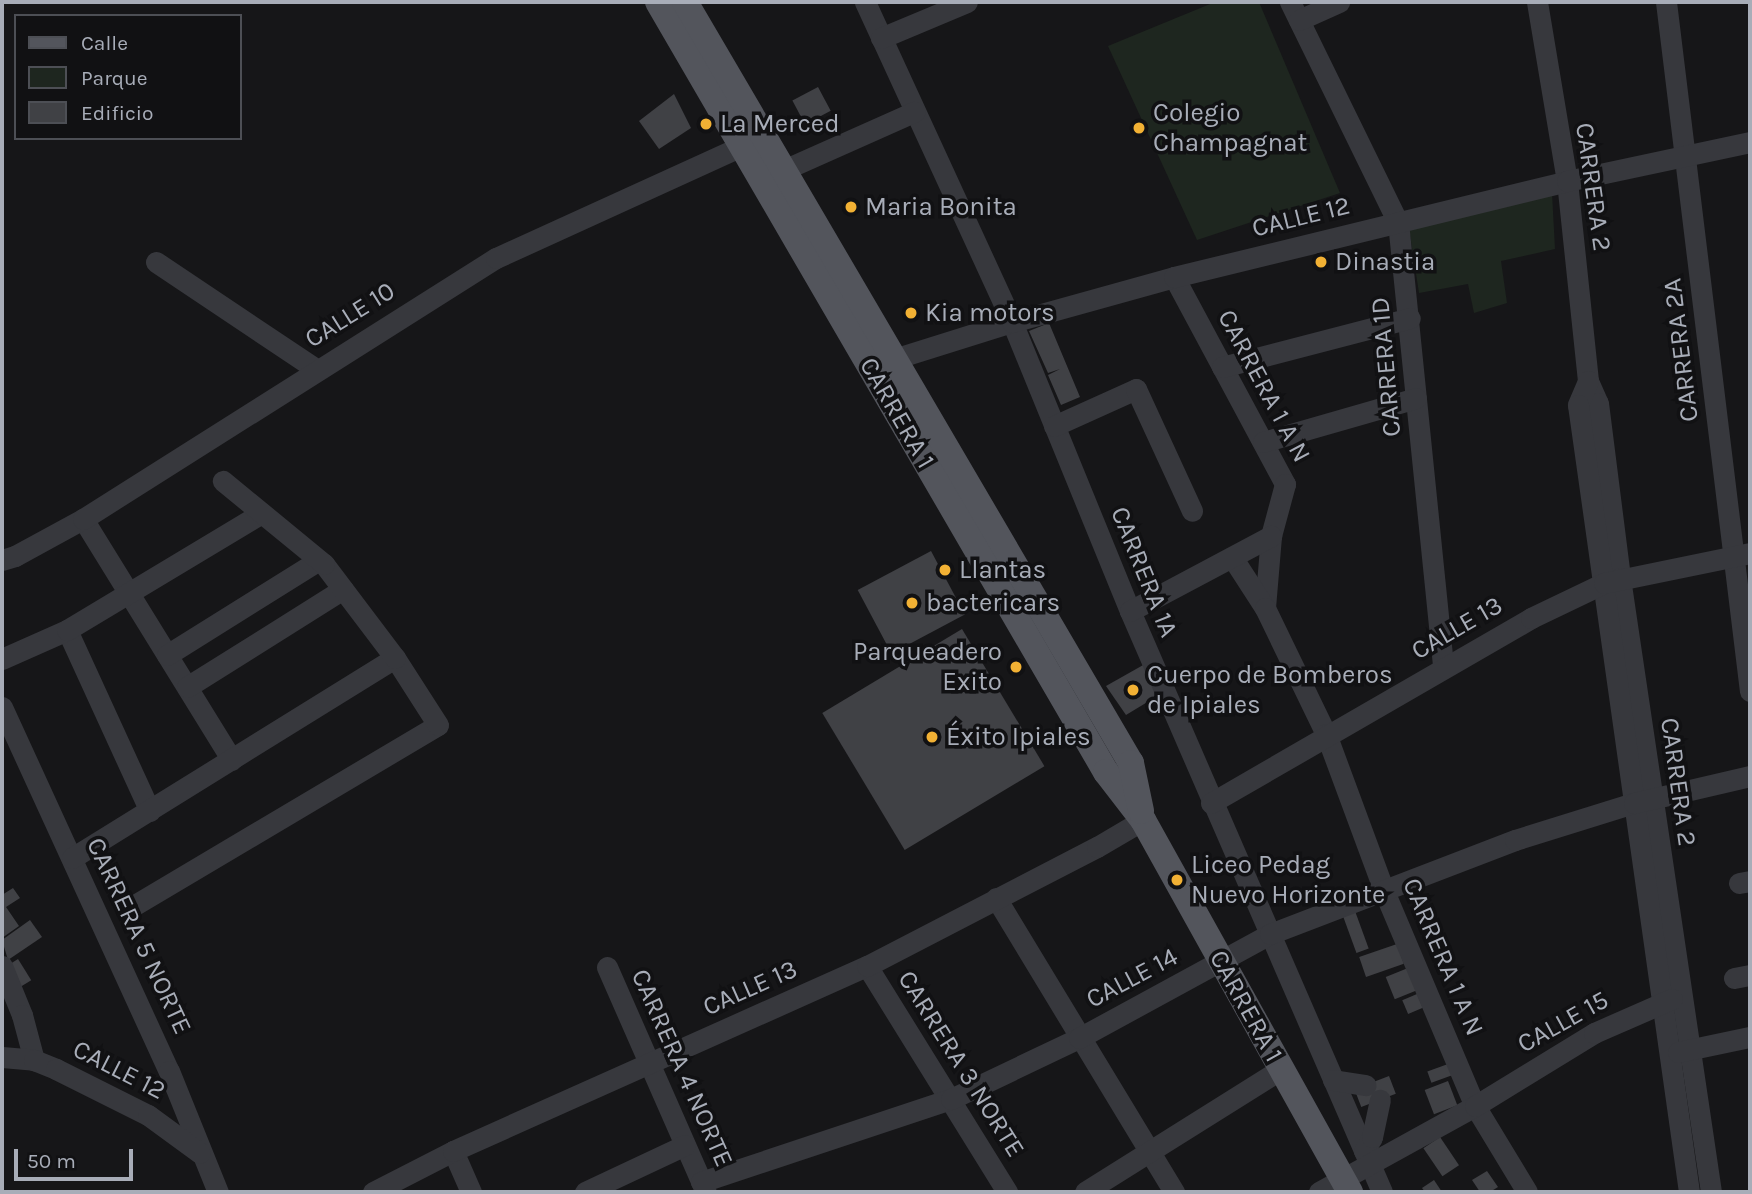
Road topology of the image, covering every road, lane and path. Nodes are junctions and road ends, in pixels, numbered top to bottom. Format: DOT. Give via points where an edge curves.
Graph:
graph roads {
  1 [pos="658,2"];
  2 [pos="685,2"];
  3 [pos="864,2"];
  4 [pos="967,2"];
  5 [pos="1339,2"];
  6 [pos="1537,2"];
  7 [pos="1666,2"];
  8 [pos="1294,11"];
  9 [pos="881,38"];
  10 [pos="914,112"];
  11 [pos="1750,142"];
  12 [pos="742,146"];
  13 [pos="1685,153"];
  14 [pos="772,174"];
  15 [pos="1567,181"];
  16 [pos="1398,222"];
  17 [pos="156,262"];
  18 [pos="1174,277"];
  19 [pos="1410,318"];
  20 [pos="1012,322"];
  21 [pos="882,362"];
  22 [pos="1222,367"];
  23 [pos="316,369"];
  24 [pos="1416,398"];
  25 [pos="1054,426"];
  26 [pos="1263,442"];
  27 [pos="223,481"];
  28 [pos="1192,511"];
  29 [pos="262,513"];
  30 [pos="83,519"];
  31 [pos="1271,536"];
  32 [pos="1742,555"];
  33 [pos="1232,558"];
  34 [pos="2,560"];
  35 [pos="319,560"];
  36 [pos="1612,580"];
  37 [pos="343,589"];
  38 [pos="128,593"];
  39 [pos="247,605"];
  40 [pos="1265,608"];
  41 [pos="1130,611"];
  42 [pos="67,629"];
  43 [pos="198,636"];
  44 [pos="267,637"];
  45 [pos="167,655"];
  46 [pos="395,658"];
  47 [pos="2,659"];
  48 [pos="218,667"];
  49 [pos="1443,668"];
  50 [pos="187,687"];
  51 [pos="1750,691"];
  52 [pos="4,718"];
  53 [pos="1326,734"];
  54 [pos="232,760"];
  55 [pos="1750,775"];
  56 [pos="1644,801"];
  57 [pos="1211,803"];
  58 [pos="150,811"];
  59 [pos="1143,820"];
  60 [pos="72,858"];
  61 [pos="1384,891"];
  62 [pos="996,898"];
  63 [pos="128,909"];
  64 [pos="1269,934"];
  65 [pos="1222,961"];
  66 [pos="2,966"];
  67 [pos="867,966"];
  68 [pos="607,967"];
  69 [pos="1672,999"];
  70 [pos="1750,1037"];
  71 [pos="1079,1038"];
  72 [pos="1680,1052"];
  73 [pos="2,1057"];
  74 [pos="34,1060"];
  75 [pos="650,1064"];
  76 [pos="1281,1069"];
  77 [pos="1332,1080"];
  78 [pos="951,1099"];
  79 [pos="1475,1106"];
  80 [pos="685,1145"];
  81 [pos="453,1151"];
  82 [pos="1150,1153"];
  83 [pos="201,1154"];
  84 [pos="1367,1158"];
  85 [pos="1346,1185"];
  86 [pos="704,1187"];
  87 [pos="218,1192"];
  88 [pos="373,1192"];
  89 [pos="471,1192"];
  90 [pos="585,1192"];
  91 [pos="1007,1192"];
  92 [pos="1085,1192"];
  93 [pos="1174,1192"];
  94 [pos="1319,1192"];
  95 [pos="1382,1192"];
  96 [pos="1527,1192"];
  97 [pos="1689,1192"];
  98 [pos="1711,1192"];
  1 -- 12 [label="main road, CARRERA 1"];
  2 -- 14 [label="main road, CARRERA 1"];
  3 -- 9 [label="street, CARRERA 1A"];
  4 -- 9 [label="street"];
  5 -- 8 [label="street"];
  6 -- 15 [label="street, CARRERA 2"];
  7 -- 13 [label="street, CARRERA 2A"];
  8 -- 16 [label="street, CARRERA 1D"];
  9 -- 10 [label="street, CARRERA 1A"];
  10 -- 14 [label="street"];
  10 -- 20 [label="street, CARRERA 1A"];
  11 -- 13 [label="street, CALLE 12"];
  12 -- 14 [label="main road, CARRERA 1"];
  12 -- 23 [label="street, CALLE 10" via="496,258"];
  13 -- 15 [label="street, CALLE 12"];
  13 -- 32 [label="street, CARRERA 2A"];
  14 -- 21 [label="main road, CARRERA 1"];
  15 -- 16 [label="street, CALLE 12"];
  15 -- 36 [label="street, CARRERA 2" via="1588,381 1578,405"];
  16 -- 18 [label="street, CALLE 12"];
  16 -- 19 [label="street, CARRERA 1D"];
  17 -- 23 [label="street"];
  18 -- 20 [label="street, CALLE 12"];
  18 -- 22 [label="street, CARRERA 1 A N"];
  19 -- 22 [label="street"];
  19 -- 24 [label="street, CARRERA 1D"];
  20 -- 21 [label="street, CALLE 12"];
  20 -- 25 [label="street, CARRERA 1A"];
  21 -- 59 [label="main road, CARRERA 1" via="1053,655 1131,763"];
  22 -- 26 [label="street, CARRERA 1 A N"];
  23 -- 30 [label="street, CALLE 10"];
  24 -- 26 [label="street"];
  24 -- 49 [label="street, CARRERA 1D"];
  25 -- 28 [label="street" via="1136,389"];
  25 -- 41 [label="street, CARRERA 1A"];
  26 -- 31 [label="street, CARRERA 1 A N" via="1285,484"];
  27 -- 29 [label="street"];
  29 -- 35 [label="street"];
  29 -- 38 [label="street"];
  30 -- 34 [label="street, CALLE 10"];
  30 -- 38 [label="street"];
  31 -- 33 [label="street"];
  31 -- 40 [label="street, CARRERA 1 A N"];
  32 -- 36 [label="street, CALLE 13"];
  32 -- 51 [label="street, CARRERA 2A"];
  33 -- 40 [label="street, CARRERA 1 A N"];
  33 -- 41 [label="street"];
  35 -- 37 [label="street"];
  35 -- 39 [label="street"];
  36 -- 49 [label="street, CALLE 13" via="1531,618"];
  36 -- 56 [label="street, CARRERA 2"];
  37 -- 44 [label="street"];
  37 -- 46 [label="street"];
  38 -- 42 [label="street"];
  38 -- 45 [label="street"];
  39 -- 43 [label="street"];
  39 -- 44 [label="street"];
  40 -- 53 [label="street, CARRERA 1 A N"];
  41 -- 57 [label="street, CARRERA 1A"];
  42 -- 47 [label="street"];
  42 -- 58 [label="street"];
  43 -- 45 [label="street"];
  43 -- 48 [label="street"];
  44 -- 48 [label="street"];
  45 -- 50 [label="street"];
  46 -- 54 [label="street"];
  46 -- 63 [label="street" via="438,725"];
  48 -- 50 [label="street"];
  49 -- 53 [label="street, CALLE 13"];
  50 -- 54 [label="street"];
  52 -- 60 [label="street, CARRERA 5 NORTE"];
  53 -- 57 [label="street, CALLE 13"];
  53 -- 61 [label="street, CARRERA 1 A N"];
  54 -- 58 [label="street"];
  55 -- 56 [label="street, CALLE 14"];
  56 -- 61 [label="street, CALLE 14" via="1515,840"];
  56 -- 69 [label="street, CARRERA 2"];
  57 -- 64 [label="street, CARRERA 1A"];
  58 -- 60 [label="street"];
  59 -- 62 [label="street, CALLE 13"];
  59 -- 65 [label="main road, CARRERA 1"];
  60 -- 83 [label="street, CARRERA 5 NORTE" via="169,1071"];
  61 -- 64 [label="street, CALLE 14"];
  61 -- 79 [label="street, CARRERA 1 A N"];
  62 -- 67 [label="street, CALLE 13"];
  62 -- 71 [label="street"];
  64 -- 65 [label="street, CALLE 14"];
  64 -- 77 [label="street, CARRERA 1A"];
  65 -- 71 [label="street, CALLE 14"];
  65 -- 76 [label="main road, CARRERA 1"];
  66 -- 74 [label="street"];
  67 -- 75 [label="street, CALLE 13"];
  67 -- 78 [label="street, CARRERA 3 NORTE"];
  68 -- 75 [label="street, CARRERA 4 NORTE"];
  69 -- 72 [label="street, CARRERA 2"];
  69 -- 79 [label="street, CALLE 15" via="1594,1033"];
  70 -- 72 [label="street"];
  71 -- 78 [label="street, CALLE 14"];
  71 -- 82 [label="street"];
  72 -- 97 [label="street, CARRERA 2"];
  72 -- 98 [label="street, CARRERA 2"];
  73 -- 74 [label="street, CALLE 12"];
  74 -- 83 [label="street, CALLE 12" via="148,1115"];
  75 -- 80 [label="street, CARRERA 4 NORTE"];
  75 -- 81 [label="street, CALLE 13"];
  76 -- 82 [label="street"];
  76 -- 85 [label="main road, CARRERA 1"];
  77 -- 84 [label="street, CARRERA 1A"];
  77 -- 84 [label="street" via="1373,1093"];
  78 -- 86 [label="street, CALLE 14"];
  78 -- 91 [label="street, CARRERA 3 NORTE"];
  79 -- 84 [label="street, CALLE 15"];
  79 -- 96 [label="street, CARRERA 1 A N"];
  80 -- 86 [label="street, CARRERA 4 NORTE"];
  80 -- 90 [label="street"];
  81 -- 88 [label="street, CALLE 13"];
  81 -- 89 [label="street"];
  82 -- 92 [label="street"];
  82 -- 93 [label="street"];
  83 -- 87 [label="street, CARRERA 5 NORTE"];
  84 -- 85 [label="street, CALLE 15"];
  84 -- 95 [label="street"];
  85 -- 94 [label="street, CALLE 15"];
}
